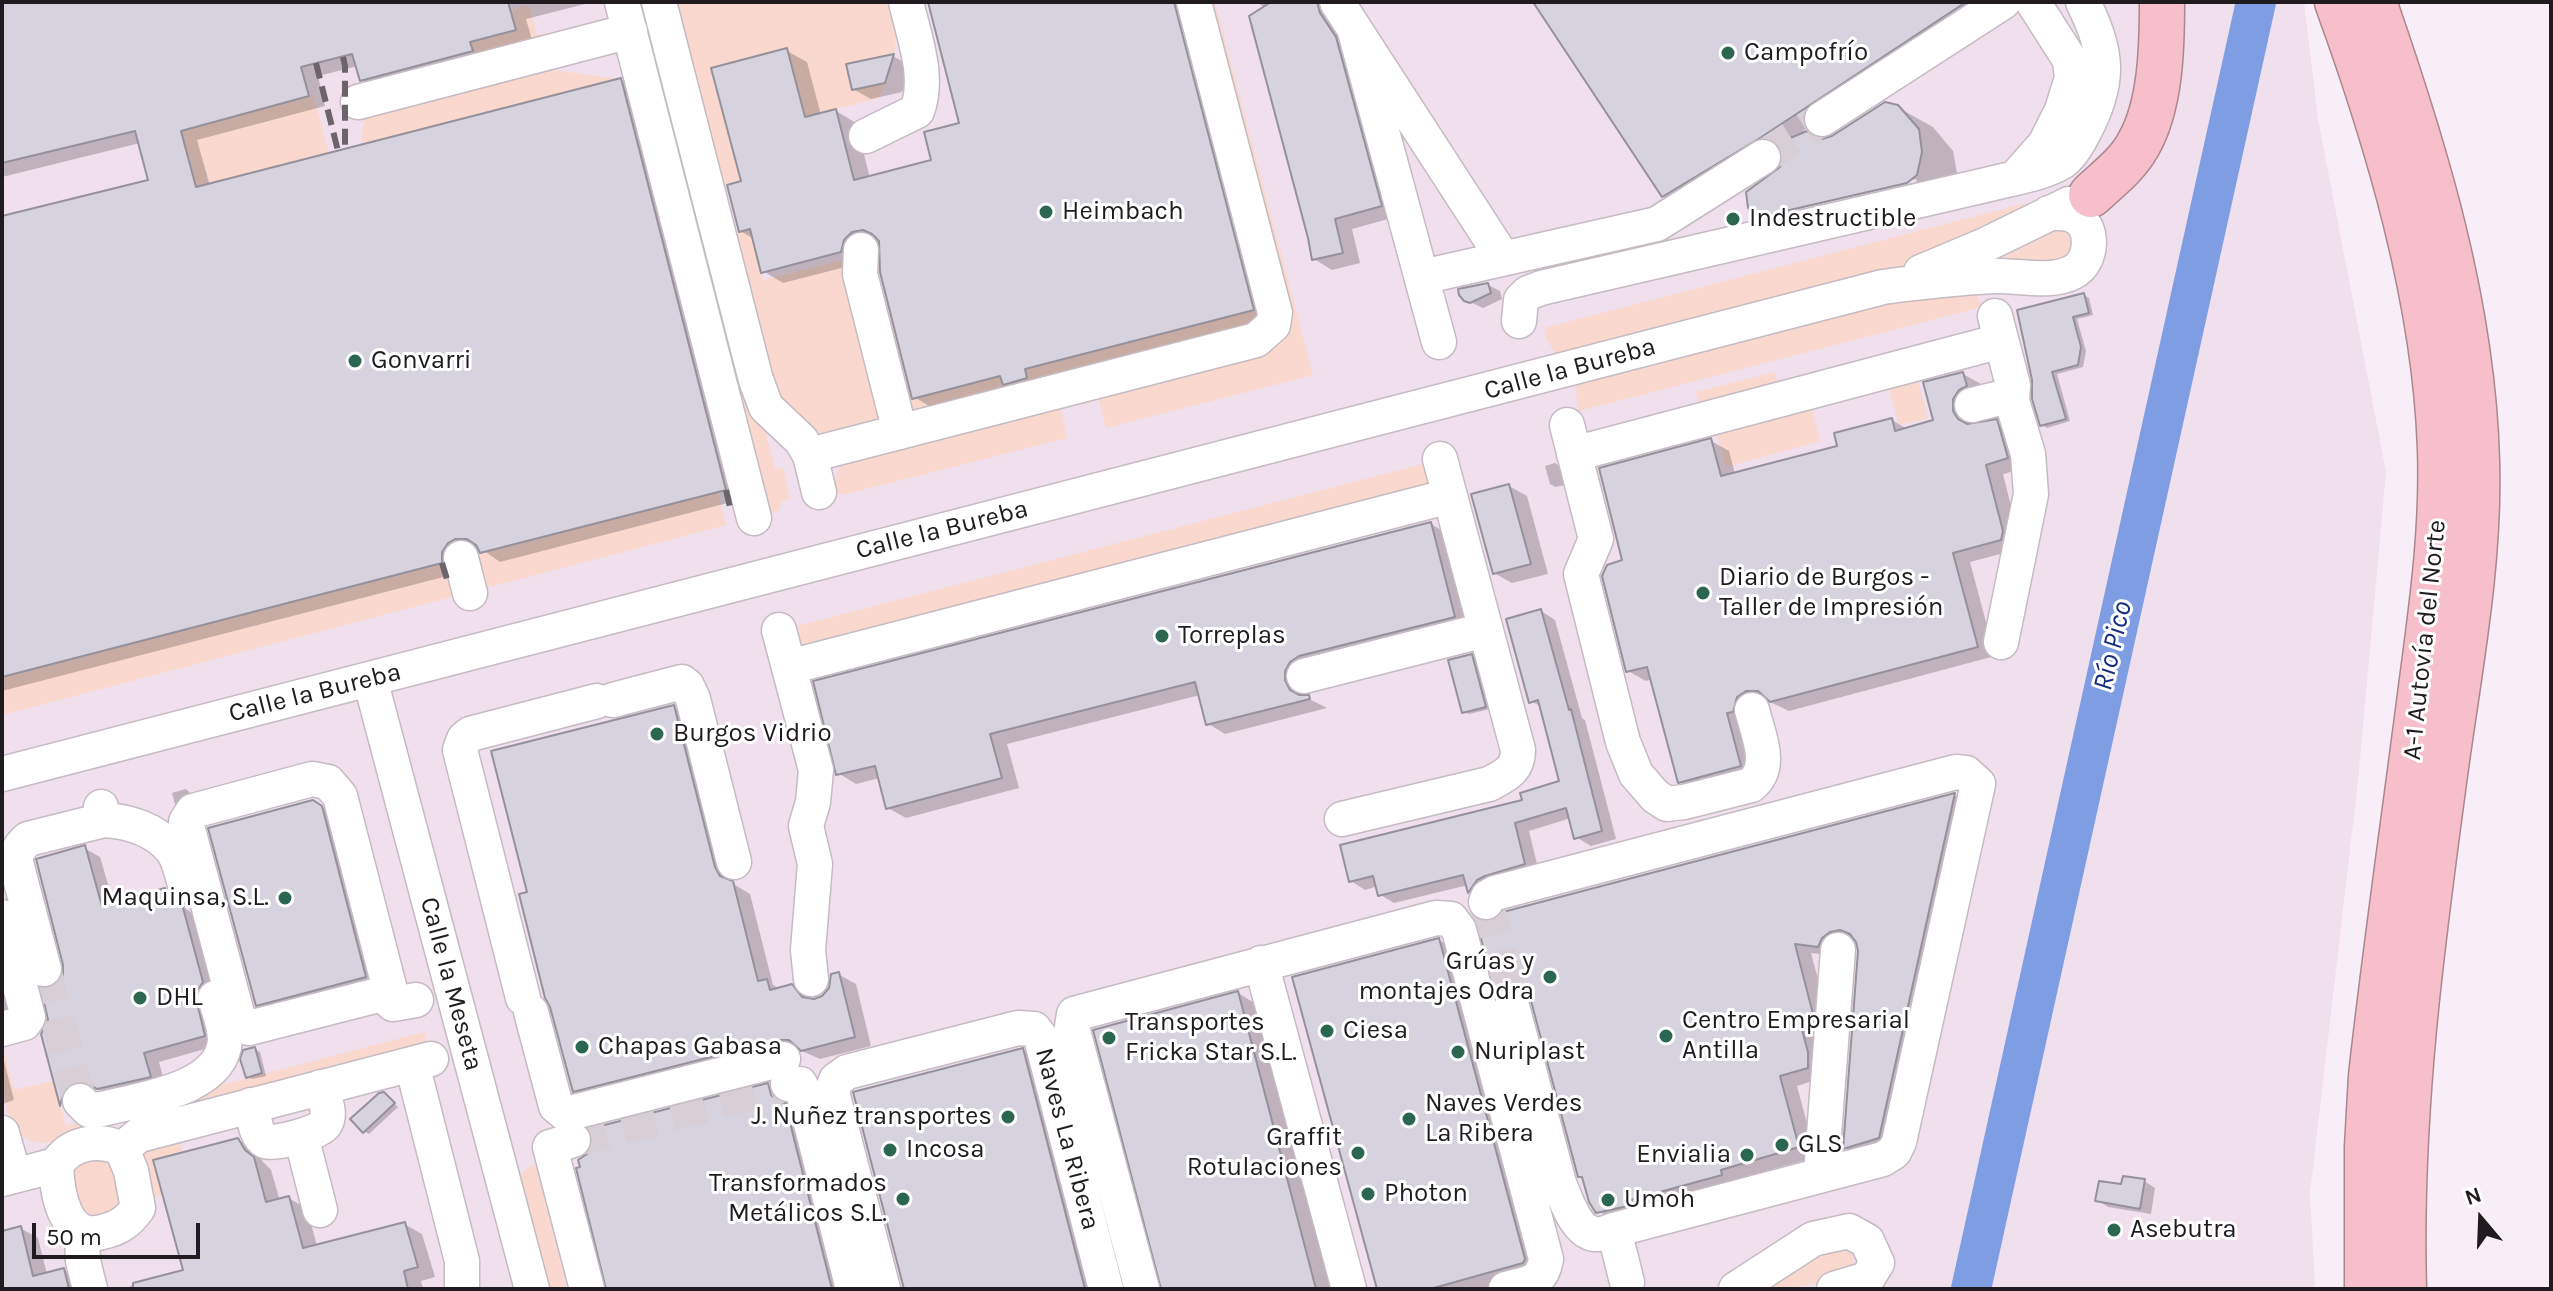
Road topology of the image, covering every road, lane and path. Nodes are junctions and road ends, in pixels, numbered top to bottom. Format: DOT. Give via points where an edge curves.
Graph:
graph roads {
  1 [pos="659,2"];
  2 [pos="906,2"];
  3 [pos="1194,2"];
  4 [pos="2003,2"];
  5 [pos="2033,2"];
  6 [pos="2083,2"];
  7 [pos="2162,2"];
  8 [pos="2337,2"];
  9 [pos="2374,2"];
  10 [pos="1346,15"];
  11 [pos="626,17"];
  12 [pos="358,102"];
  13 [pos="1822,119"];
  14 [pos="866,136"];
  15 [pos="1763,157"];
  16 [pos="2016,177"];
  17 [pos="2091,195"];
  18 [pos="2049,213"];
  19 [pos="861,250"];
  20 [pos="1503,258"];
  21 [pos="1422,277"];
  22 [pos="1883,287"];
  23 [pos="1519,321"];
  24 [pos="1439,342"];
  25 [pos="2012,395"];
  26 [pos="1972,405"];
  27 [pos="900,432"];
  28 [pos="810,455"];
  29 [pos="1440,459"];
  30 [pos="819,492"];
  31 [pos="1450,496"];
  32 [pos="754,518"];
  33 [pos="461,558"];
  34 [pos="470,593"];
  35 [pos="779,630"];
  36 [pos="1485,630"];
  37 [pos="2001,642"];
  38 [pos="789,667"];
  39 [pos="1304,676"];
  40 [pos="370,679"];
  41 [pos="1752,710"];
  42 [pos="2,774"];
  43 [pos="1342,819"];
  44 [pos="734,862"];
  45 [pos="1491,897"];
  46 [pos="2,917"];
  47 [pos="1838,950"];
  48 [pos="1261,963"];
  49 [pos="44,969"];
  50 [pos="811,979"];
  51 [pos="382,994"];
  52 [pos="416,1000"];
  53 [pos="1512,1006"];
  54 [pos="2,1029"];
  55 [pos="321,1087"];
  56 [pos="80,1101"];
  57 [pos="251,1105"];
  58 [pos="2,1133"];
  59 [pos="301,1136"];
  60 [pos="554,1146"];
  61 [pos="122,1149"];
  62 [pos="56,1165"];
  63 [pos="8,1178"];
  64 [pos="1831,1180"];
  65 [pos="320,1210"];
  66 [pos="1614,1230"];
  67 [pos="82,1233"];
  68 [pos="1627,1282"];
  69 [pos="471,1284"];
  70 [pos="90,1289"];
  71 [pos="532,1289"];
  72 [pos="587,1289"];
  73 [pos="853,1289"];
  74 [pos="883,1289"];
  75 [pos="1106,1289"];
  76 [pos="1142,1289"];
  77 [pos="1349,1289"];
  78 [pos="1506,1289"];
  79 [pos="1736,1289"];
  80 [pos="1834,1289"];
  81 [pos="2367,1289"];
  82 [pos="2404,1289"];
  1 -- 28 [label="street" via="756,380 766,407"];
  2 -- 14 [label="street" via="923,96 917,111"];
  3 -- 27 [label="street" via="1275,313 1273,325 1256,340"];
  4 -- 13 [label="street"];
  5 -- 16 [label="street" via="2070,60 2072,78 2045,144"];
  6 -- 16 [label="street" via="2105,67 2094,113 2063,161"];
  7 -- 17 [label="highway" via="2160,66 2147,125 2125,163"];
  8 -- 81 [label="highway, A-1 Autovía del Norte" via="2406,229 2435,379 2440,447 2439,548 2371,1076"];
  9 -- 82 [label="highway, A-1 Autovía del Norte" via="2405,91 2448,251 2466,344 2477,462 2476,549 2408,1088"];
  10 -- 20 [label="street"];
  10 -- 21 [label="street"];
  11 -- 12 [label="street"];
  11 -- 32 [label="street"];
  15 -- 20 [label="street" via="1657,224"];
  16 -- 23 [label="street" via="1541,288 1521,300"];
  17 -- 18 [label="street, Calle la Bureba"];
  18 -- 22 [label="street, Calle la Bureba"];
  18 -- 22 [label="street, Calle la Bureba" via="2074,216 2084,224 2089,237 2086,258 2073,272"];
  19 -- 27 [label="street" via="860,274"];
  20 -- 21 [label="street"];
  21 -- 24 [label="street"];
  22 -- 40 [label="street, Calle la Bureba"];
  25 -- 26 [label="street"];
  25 -- 37 [label="street" via="2028,454 2031,494"];
  25 -- 41 [label="street" via="1998,328 1571,440 1596,539 1581,574 1623,742 1636,774 1667,804 1751,785 1760,778 1764,760"];
  27 -- 28 [label="street"];
  28 -- 30 [label="street"];
  29 -- 31 [label="street"];
  31 -- 36 [label="street"];
  31 -- 38 [label="street"];
  33 -- 34 [label="street"];
  35 -- 38 [label="street"];
  36 -- 39 [label="street"];
  36 -- 43 [label="street" via="1518,762 1489,784"];
  38 -- 50 [label="street" via="816,770 806,826 815,864 808,950"];
  40 -- 42 [label="street, Calle la Bureba"];
  40 -- 71 [label="street, Calle la Meseta"];
  44 -- 73 [label="street" via="693,699 682,682 476,721 464,739 460,750 527,1005 531,1064 556,1106 566,1114 786,1072 802,1088"];
  45 -- 64 [label="street" via="1966,773 1978,784 1899,1142 1883,1159"];
  46 -- 54 [label="street" via="28,1017"];
  47 -- 64 [label="street"];
  48 -- 76 [label="street" via="1074,1014 1072,1027"];
  48 -- 77 [label="street"];
  48 -- 78 [label="street" via="1436,918 1451,919 1459,930 1546,1259 1544,1272 1534,1282"];
  49 -- 56 [label="street" via="15,859 20,845 52,826 103,813 159,837 174,852 220,1015 222,1056 195,1082 102,1109 89,1110"];
  51 -- 51 [label="street" via="249,1028 242,1024 186,822 193,811 236,785 328,782 340,796 388,976 389,986"];
  51 -- 52 [label="street" via="393,1004"];
  53 -- 66 [label="street" via="1559,1183 1571,1210 1586,1232"];
  55 -- 57 [label="street"];
  55 -- 59 [label="street" via="326,1124"];
  55 -- 69 [label="street" via="422,1061"];
  57 -- 59 [label="street" via="265,1140"];
  57 -- 61 [label="street" via="139,1135"];
  58 -- 63 [label="street"];
  59 -- 65 [label="street"];
  60 -- 72 [label="street"];
  61 -- 62 [label="street" via="106,1142 87,1144 65,1152"];
  61 -- 67 [label="street" via="138,1208 115,1229"];
  62 -- 63 [label="street"];
  62 -- 67 [label="street" via="60,1199"];
  64 -- 66 [label="street" via="1786,1196"];
  66 -- 68 [label="street"];
  67 -- 70 [label="street"];
  74 -- 75 [label="street, Naves La Ribera" via="832,1092 836,1080 847,1072 1018,1028 1034,1029 1041,1038"];
  79 -- 80 [label="street" via="1813,1239 1849,1231 1867,1241 1877,1263 1867,1279"];
}
